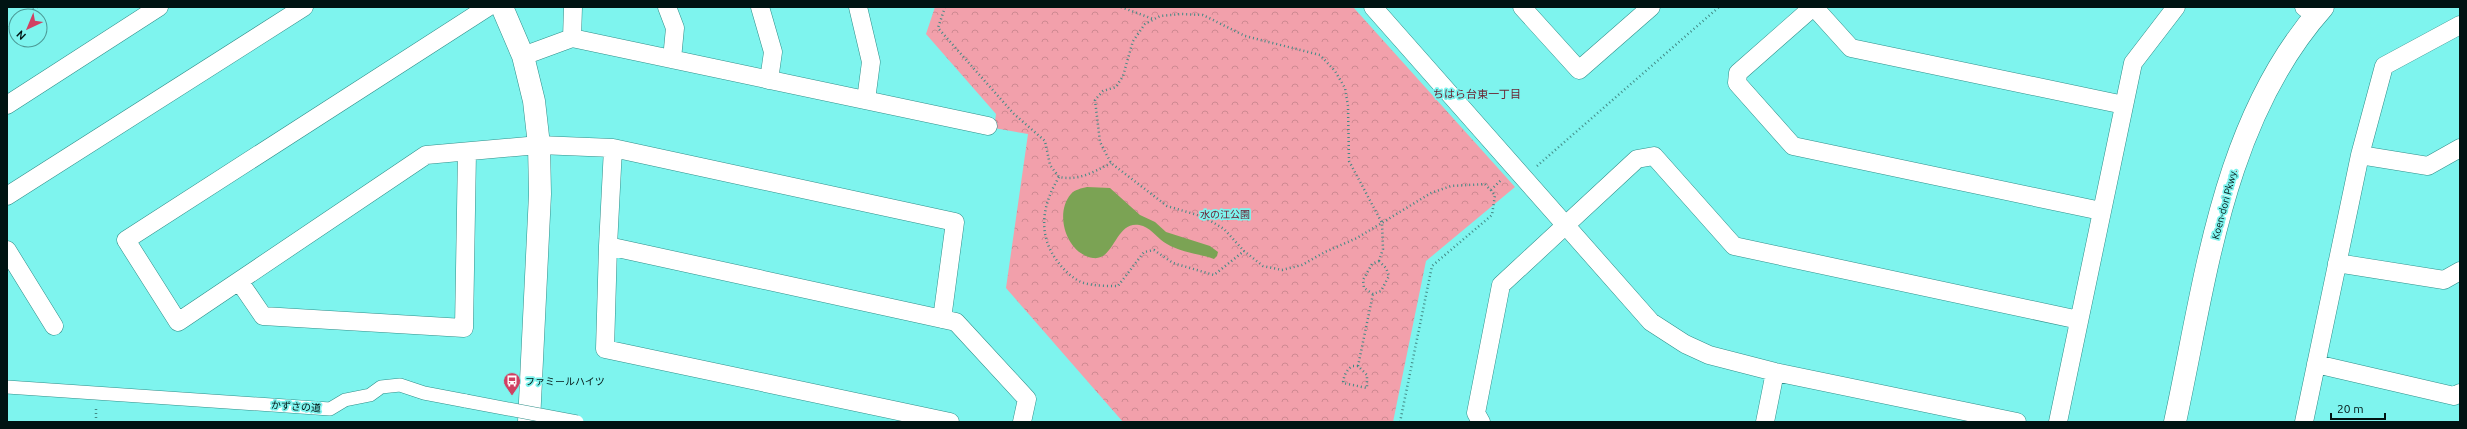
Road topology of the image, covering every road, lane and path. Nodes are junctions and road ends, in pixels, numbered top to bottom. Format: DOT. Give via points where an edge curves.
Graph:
graph roads {
  1 [pos="159,7"];
  2 [pos="304,7"];
  3 [pos="488,7"];
  4 [pos="502,7"];
  5 [pos="573,7"];
  6 [pos="667,7"];
  7 [pos="760,7"];
  8 [pos="858,7"];
  9 [pos="945,7"];
  10 [pos="1121,7"];
  11 [pos="1373,7"];
  12 [pos="1651,7"];
  13 [pos="1719,7"];
  14 [pos="1814,7"];
  15 [pos="2176,7"];
  16 [pos="1527,9"];
  17 [pos="2314,10"];
  18 [pos="1154,20"];
  19 [pos="2460,25"];
  20 [pos="572,38"];
  21 [pos="523,56"];
  22 [pos="672,59"];
  23 [pos="769,80"];
  24 [pos="866,100"];
  25 [pos="7,105"];
  26 [pos="2124,105"];
  27 [pos="988,126"];
  28 [pos="539,145"];
  29 [pos="613,148"];
  30 [pos="2460,148"];
  31 [pos="467,152"];
  32 [pos="2360,155"];
  33 [pos="1111,163"];
  34 [pos="1059,177"];
  35 [pos="1523,178"];
  36 [pos="7,196"];
  37 [pos="2101,211"];
  38 [pos="1382,223"];
  39 [pos="1565,225"];
  40 [pos="608,246"];
  41 [pos="7,250"];
  42 [pos="1244,250"];
  43 [pos="1379,261"];
  44 [pos="2337,263"];
  45 [pos="2460,271"];
  46 [pos="239,281"];
  47 [pos="1373,294"];
  48 [pos="942,319"];
  49 [pos="2079,320"];
  50 [pos="54,326"];
  51 [pos="2316,364"];
  52 [pos="1358,366"];
  53 [pos="1775,372"];
  54 [pos="7,387"];
  55 [pos="2460,392"];
  56 [pos="528,422"];
  57 [pos="577,422"];
  58 [pos="950,422"];
  59 [pos="1022,422"];
  60 [pos="1400,422"];
  61 [pos="1479,422"];
  62 [pos="1765,422"];
  63 [pos="2017,422"];
  64 [pos="2058,422"];
  65 [pos="2175,422"];
  66 [pos="2304,422"];
  1 -- 25 [label="street"];
  2 -- 36 [label="street"];
  3 -- 46 [label="street" via="126,240 178,322"];
  4 -- 21 [label="street"];
  5 -- 20 [label="street"];
  6 -- 22 [label="street" via="675,28"];
  7 -- 23 [label="street" via="773,52"];
  8 -- 24 [label="street" via="871,62"];
  9 -- 34 [label="path" via="938,28 1014,114 1045,141 1050,165"];
  10 -- 18 [label="path"];
  11 -- 35 [label="street"];
  12 -- 16 [label="street" via="1579,70"];
  13 -- 35 [label="path"];
  14 -- 26 [label="street" via="1850,48"];
  14 -- 37 [label="street" via="1738,73 1737,83 1793,146"];
  15 -- 26 [label="street" via="2133,63"];
  17 -- 65 [label="street, Koen-dori Pkwy." via="2267,90 2243,140 2230,177"];
  18 -- 33 [label="path" via="1145,24 1133,41 1123,76 1116,87 1103,91 1095,100 1100,142"];
  18 -- 38 [label="path" via="1160,16 1203,15 1245,36 1320,55 1335,71 1345,88 1348,106 1349,161"];
  19 -- 32 [label="street" via="2384,66"];
  20 -- 21 [label="street"];
  20 -- 22 [label="street"];
  21 -- 28 [label="street" via="534,101"];
  22 -- 23 [label="street"];
  23 -- 24 [label="street"];
  24 -- 27 [label="street"];
  26 -- 37 [label="street"];
  28 -- 29 [label="street"];
  28 -- 31 [label="street"];
  28 -- 56 [label="street" via="540,194"];
  29 -- 40 [label="street"];
  29 -- 48 [label="street" via="956,222"];
  30 -- 32 [label="street" via="2428,166"];
  31 -- 46 [label="street" via="426,155"];
  31 -- 46 [label="street" via="464,328 263,316"];
  32 -- 44 [label="street"];
  33 -- 34 [label="path" via="1085,176"];
  33 -- 42 [label="path" via="1167,206 1204,217 1224,229"];
  34 -- 42 [label="path" via="1044,215 1043,233 1051,253 1063,269 1081,282 1118,286 1144,252 1154,250 1173,262 1214,275"];
  35 -- 39 [label="street"];
  37 -- 49 [label="street"];
  38 -- 42 [label="path" via="1302,265 1282,270 1263,266"];
  38 -- 43 [label="path" via="1383,249"];
  38 -- 60 [label="path" via="1431,193 1451,186 1484,184 1495,195 1492,214 1432,266"];
  39 -- 49 [label="street" via="1637,159 1654,156 1734,246"];
  39 -- 53 [label="street" via="1651,322 1685,344 1710,355"];
  39 -- 61 [label="street" via="1501,285 1476,413"];
  40 -- 48 [label="street"];
  40 -- 58 [label="street" via="605,349"];
  41 -- 50 [label="street"];
  43 -- 47 [label="path" via="1389,276 1381,291"];
  43 -- 47 [label="path" via="1372,264 1363,280 1364,288"];
  44 -- 45 [label="street" via="2444,280"];
  44 -- 51 [label="street"];
  47 -- 52 [label="path"];
  48 -- 59 [label="street" via="956,322 1027,398"];
  49 -- 64 [label="street"];
  51 -- 55 [label="street" via="2454,396"];
  51 -- 66 [label="street"];
  52 -- 52 [label="path" via="1367,375 1367,388 1343,383 1348,369"];
  53 -- 62 [label="street"];
  53 -- 63 [label="street"];
  54 -- 57 [label="street, かずさの道, bridge" via="330,409 345,400 370,395 382,387 400,385 424,393"];
}
